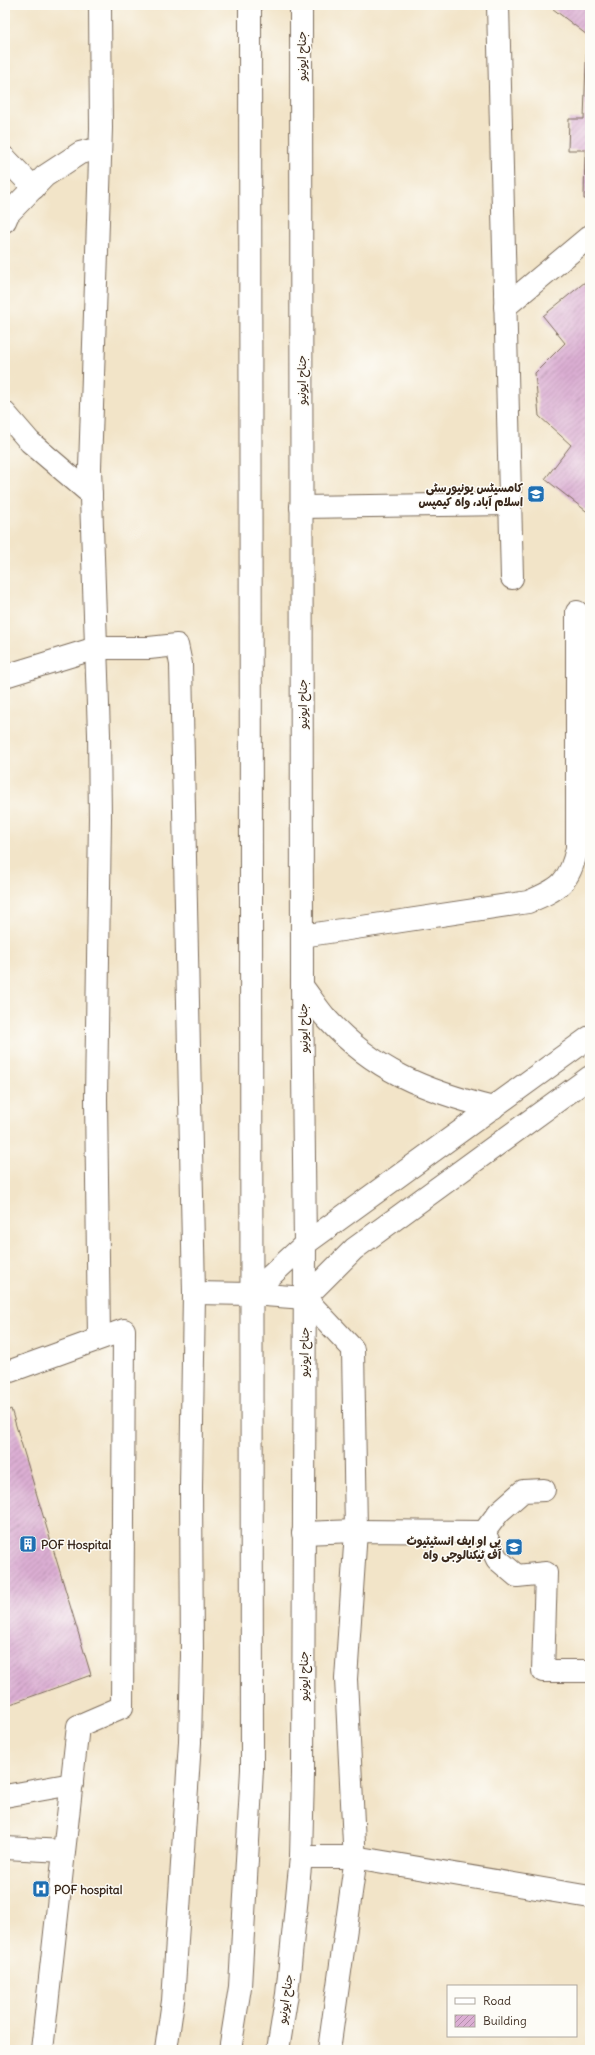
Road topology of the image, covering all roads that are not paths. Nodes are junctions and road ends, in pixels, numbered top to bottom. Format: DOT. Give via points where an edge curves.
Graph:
graph roads {
  1 [pos="250,5"];
  2 [pos="301,5"];
  3 [pos="498,5"];
  4 [pos="96,7"];
  5 [pos="100,148"];
  6 [pos="5,158"];
  7 [pos="34,188"];
  8 [pos="5,221"];
  9 [pos="590,236"];
  10 [pos="505,307"];
  11 [pos="5,413"];
  12 [pos="91,494"];
  13 [pos="510,504"];
  14 [pos="301,507"];
  15 [pos="512,578"];
  16 [pos="577,612"];
  17 [pos="96,648"];
  18 [pos="5,676"];
  19 [pos="302,936"];
  20 [pos="302,986"];
  21 [pos="590,1037"];
  22 [pos="590,1077"];
  23 [pos="494,1108"];
  24 [pos="512,1133"];
  25 [pos="305,1244"];
  26 [pos="194,1294"];
  27 [pos="251,1294"];
  28 [pos="305,1298"];
  29 [pos="100,1338"];
  30 [pos="5,1373"];
  31 [pos="544,1490"];
  32 [pos="356,1531"];
  33 [pos="484,1532"];
  34 [pos="303,1533"];
  35 [pos="590,1671"];
  36 [pos="72,1784"];
  37 [pos="5,1796"];
  38 [pos="5,1848"];
  39 [pos="64,1851"];
  40 [pos="301,1857"];
  41 [pos="354,1857"];
  42 [pos="590,1897"];
  43 [pos="42,2050"];
  44 [pos="166,2050"];
  45 [pos="230,2050"];
  46 [pos="278,2050"];
  47 [pos="329,2050"];
  1 -- 27 [label="main road"];
  2 -- 14 [label="main road, جناح ایونیو"];
  3 -- 10 [label="main road"];
  4 -- 5 [label="main road"];
  5 -- 7 [label="main road" via="80,153 45,176"];
  5 -- 12 [label="main road"];
  6 -- 7 [label="main road"];
  7 -- 8 [label="main road" via="8,214"];
  9 -- 10 [label="main road"];
  10 -- 13 [label="main road"];
  11 -- 12 [label="main road" via="30,442"];
  12 -- 17 [label="main road"];
  13 -- 14 [label="main road"];
  13 -- 15 [label="main road"];
  14 -- 19 [label="main road, جناح ایونیو"];
  16 -- 19 [label="main road" via="577,848 573,867 565,880 549,894 528,902"];
  17 -- 18 [label="main road"];
  17 -- 26 [label="main road" via="177,645 181,664"];
  17 -- 29 [label="main road" via="100,818 96,1099"];
  19 -- 20 [label="main road, جناح ایونیو"];
  20 -- 23 [label="main road" via="325,1018 365,1055 409,1081 452,1097"];
  20 -- 25 [label="main road, جناح ایونیو"];
  21 -- 23 [label="main road"];
  22 -- 24 [label="main road"];
  23 -- 24 [label="main road"];
  23 -- 25 [label="main road"];
  24 -- 28 [label="main road" via="354,1249"];
  25 -- 27 [label="main road"];
  25 -- 28 [label="main road, جناح ایونیو"];
  26 -- 27 [label="main road"];
  26 -- 44 [label="main road" via="190,1742 173,2001"];
  27 -- 28 [label="main road"];
  27 -- 45 [label="main road" via="252,1768 240,1986"];
  28 -- 32 [label="main road" via="353,1348"];
  28 -- 34 [label="main road, جناح ایونیو"];
  29 -- 30 [label="main road"];
  29 -- 36 [label="main road" via="124,1330 122,1707 78,1726"];
  31 -- 33 [label="main road" via="523,1491 499,1512"];
  32 -- 33 [label="main road"];
  32 -- 34 [label="main road"];
  32 -- 41 [label="main road" via="346,1679"];
  33 -- 35 [label="main road" via="497,1559 517,1576 546,1573 543,1670"];
  34 -- 40 [label="main road, جناح ایونیو"];
  36 -- 37 [label="main road"];
  36 -- 39 [label="main road"];
  38 -- 39 [label="main road"];
  39 -- 43 [label="main road"];
  40 -- 41 [label="main road"];
  40 -- 46 [label="main road, جناح ایونیو" via="287,1994"];
  41 -- 42 [label="main road"];
  41 -- 47 [label="main road"];
}
